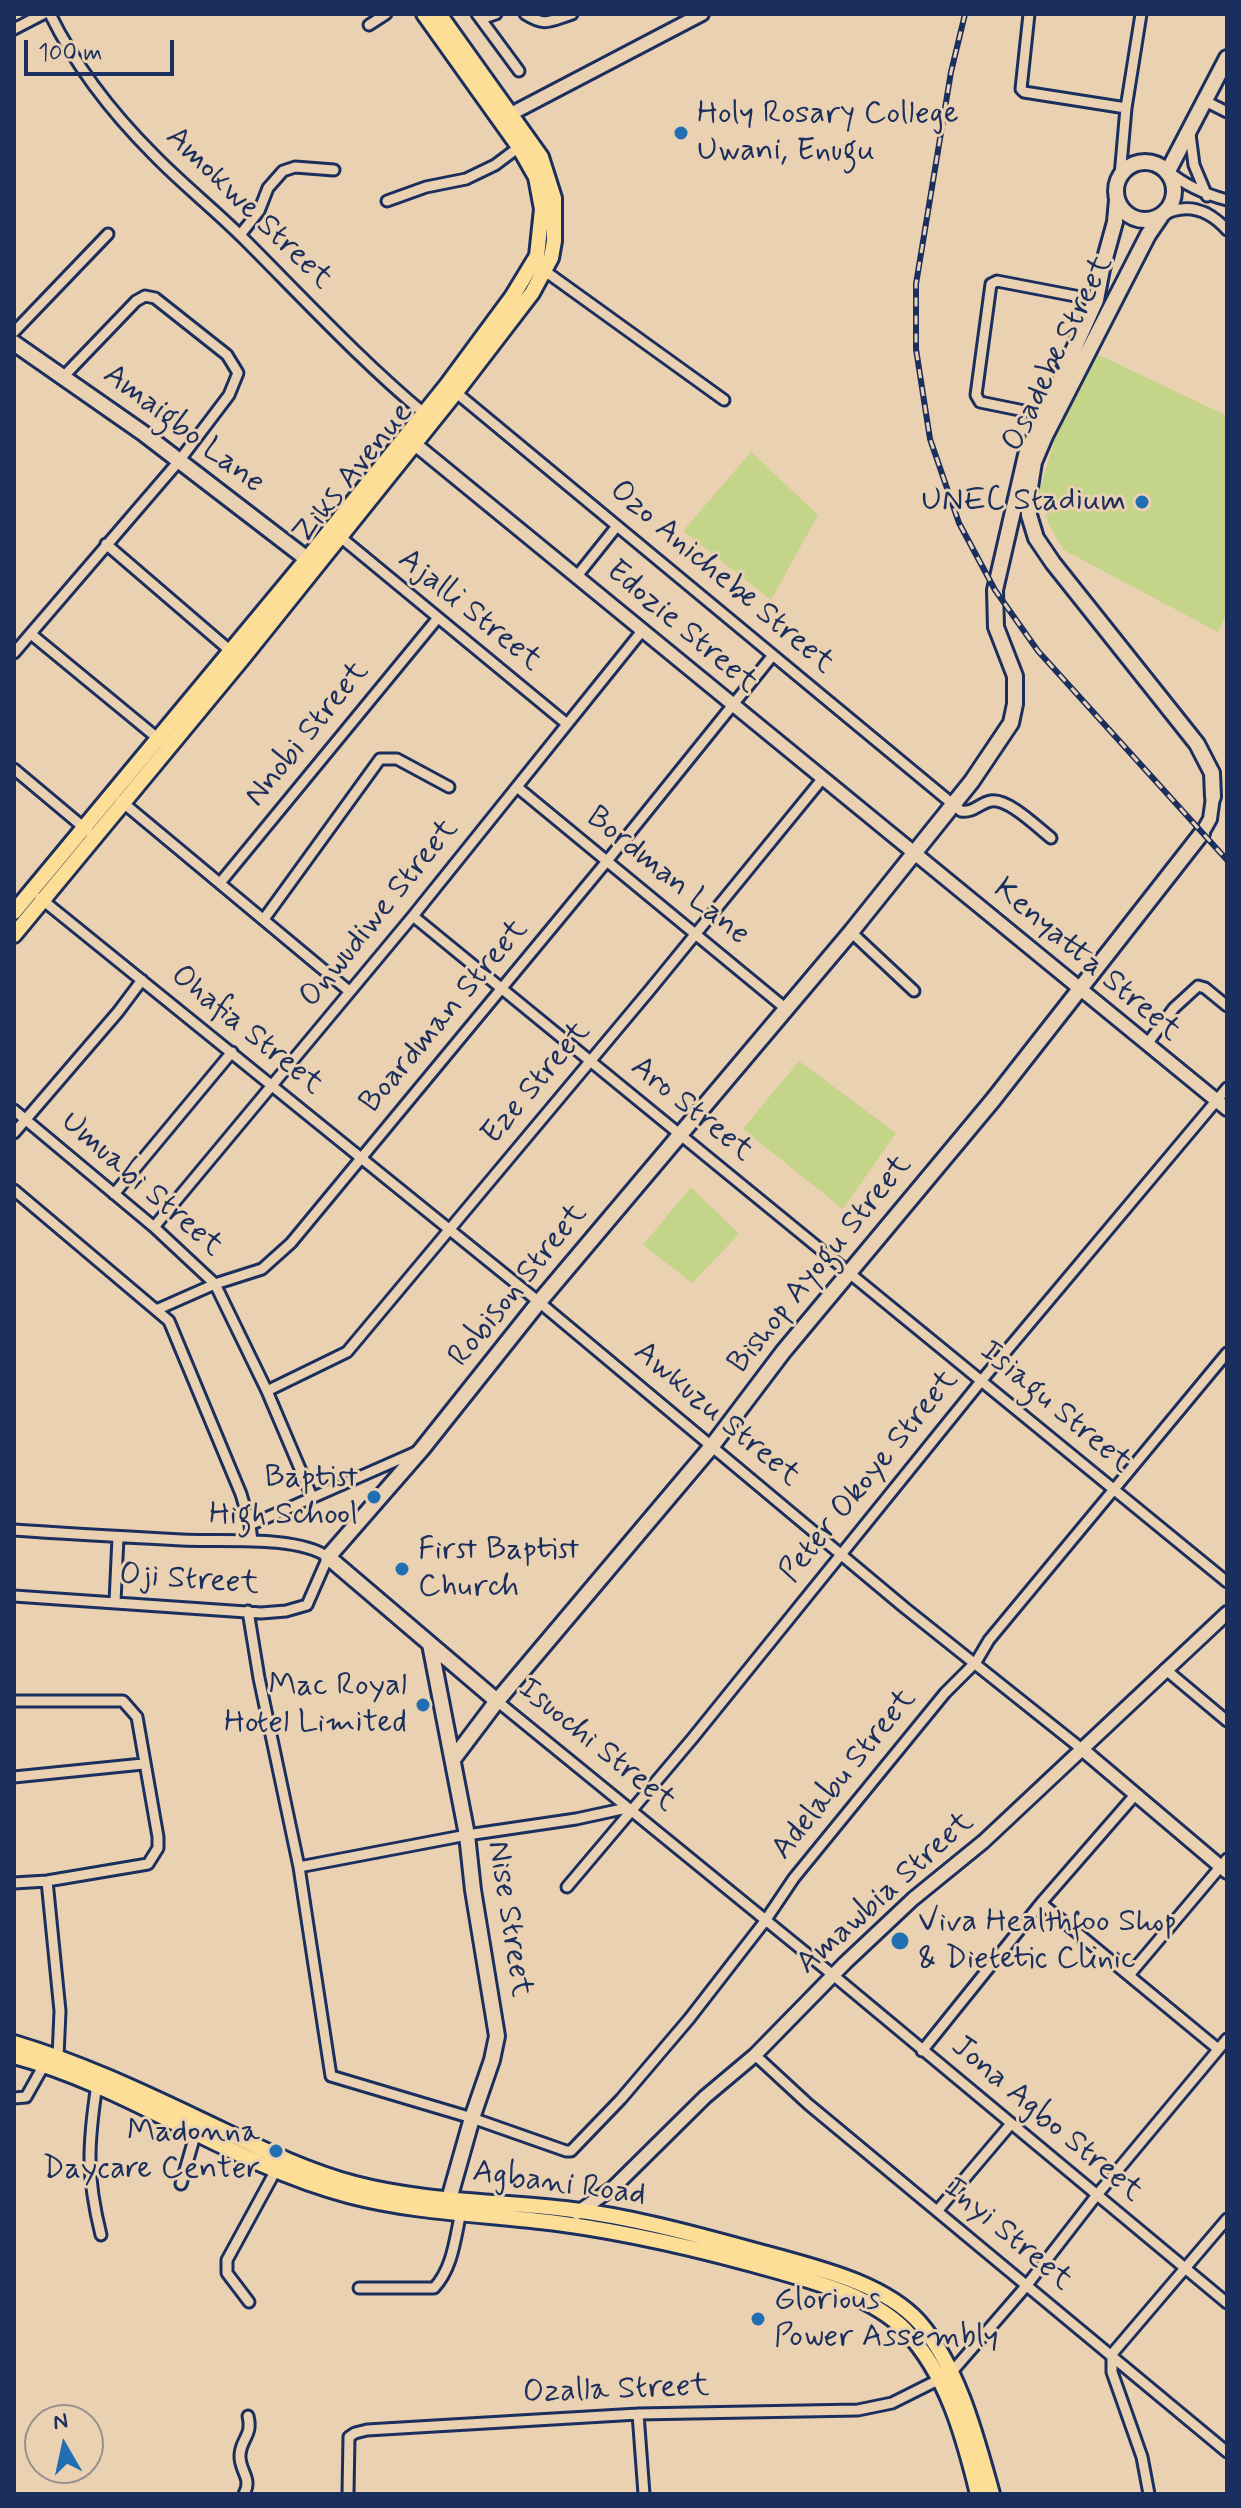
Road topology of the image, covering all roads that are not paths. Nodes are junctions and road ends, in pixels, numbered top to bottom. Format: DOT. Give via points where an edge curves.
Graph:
graph roads {
  1 [pos="43,14"];
  2 [pos="50,14"];
  3 [pos="386,14"];
  4 [pos="424,14"];
  5 [pos="496,14"];
  6 [pos="525,14"];
  7 [pos="572,14"];
  8 [pos="702,14"];
  9 [pos="1029,14"];
  10 [pos="1141,14"];
  11 [pos="442,15"];
  12 [pos="479,16"];
  13 [pos="369,25"];
  14 [pos="14,29"];
  15 [pos="1227,58"];
  16 [pos="519,71"];
  17 [pos="1205,101"];
  18 [pos="1126,108"];
  19 [pos="1227,112"];
  20 [pos="506,117"];
  21 [pos="1190,131"];
  22 [pos="519,147"];
  23 [pos="334,170"];
  24 [pos="1168,171"];
  25 [pos="1120,176"];
  26 [pos="1207,196"];
  27 [pos="1117,200"];
  28 [pos="1227,200"];
  29 [pos="387,201"];
  30 [pos="1161,216"];
  31 [pos="1227,230"];
  32 [pos="108,234"];
  33 [pos="240,235"];
  34 [pos="545,271"];
  35 [pos="1096,300"];
  36 [pos="14,332"];
  37 [pos="14,343"];
  38 [pos="64,376"];
  39 [pos="452,388"];
  40 [pos="724,400"];
  41 [pos="1044,415"];
  42 [pos="428,417"];
  43 [pos="409,440"];
  44 [pos="179,461"];
  45 [pos="1011,511"];
  46 [pos="1029,515"];
  47 [pos="617,526"];
  48 [pos="335,533"];
  49 [pos="106,544"];
  50 [pos="311,562"];
  51 [pos="577,576"];
  52 [pos="437,619"];
  53 [pos="642,631"];
  54 [pos="31,634"];
  55 [pos="14,653"];
  56 [pos="235,655"];
  57 [pos="773,655"];
  58 [pos="733,705"];
  59 [pos="567,724"];
  60 [pos="163,743"];
  61 [pos="14,769"];
  62 [pos="823,778"];
  63 [pos="449,787"];
  64 [pos="517,787"];
  65 [pos="1213,797"];
  66 [pos="118,798"];
  67 [pos="952,804"];
  68 [pos="90,832"];
  69 [pos="1202,833"];
  70 [pos="1051,838"];
  71 [pos="913,852"];
  72 [pos="607,861"];
  73 [pos="220,883"];
  74 [pos="37,896"];
  75 [pos="14,912"];
  76 [pos="413,916"];
  77 [pos="264,919"];
  78 [pos="851,932"];
  79 [pos="695,934"];
  80 [pos="14,935"];
  81 [pos="142,980"];
  82 [pos="500,989"];
  83 [pos="1080,990"];
  84 [pos="349,991"];
  85 [pos="914,991"];
  86 [pos="1227,1006"];
  87 [pos="785,1008"];
  88 [pos="1147,1044"];
  89 [pos="232,1052"];
  90 [pos="589,1062"];
  91 [pos="273,1086"];
  92 [pos="1227,1088"];
  93 [pos="1216,1101"];
  94 [pos="1227,1109"];
  95 [pos="14,1110"];
  96 [pos="25,1119"];
  97 [pos="14,1133"];
  98 [pos="681,1134"];
  99 [pos="362,1160"];
  100 [pos="14,1190"];
  101 [pos="114,1194"];
  102 [pos="154,1227"];
  103 [pos="449,1229"];
  104 [pos="849,1274"];
  105 [pos="215,1284"];
  106 [pos="539,1302"];
  107 [pos="156,1310"];
  108 [pos="1227,1353"];
  109 [pos="982,1380"];
  110 [pos="267,1391"];
  111 [pos="712,1446"];
  112 [pos="422,1449"];
  113 [pos="1113,1490"];
  114 [pos="312,1497"];
  115 [pos="250,1525"];
  116 [pos="14,1530"];
  117 [pos="118,1537"];
  118 [pos="252,1541"];
  119 [pos="842,1554"];
  120 [pos="328,1557"];
  121 [pos="1227,1582"];
  122 [pos="14,1596"];
  123 [pos="115,1602"];
  124 [pos="248,1611"];
  125 [pos="1227,1613"];
  126 [pos="430,1644"];
  127 [pos="976,1662"];
  128 [pos="1165,1669"];
  129 [pos="14,1701"];
  130 [pos="497,1701"];
  131 [pos="1227,1721"];
  132 [pos="1083,1750"];
  133 [pos="454,1758"];
  134 [pos="143,1764"];
  135 [pos="14,1777"];
  136 [pos="1135,1795"];
  137 [pos="629,1810"];
  138 [pos="467,1835"];
  139 [pos="1225,1866"];
  140 [pos="299,1867"];
  141 [pos="47,1881"];
  142 [pos="14,1883"];
  143 [pos="567,1887"];
  144 [pos="1041,1903"];
  145 [pos="765,1921"];
  146 [pos="1130,1974"];
  147 [pos="833,1975"];
  148 [pos="1227,2039"];
  149 [pos="14,2043"];
  150 [pos="1218,2049"];
  151 [pos="922,2051"];
  152 [pos="755,2055"];
  153 [pos="14,2056"];
  154 [pos="58,2057"];
  155 [pos="44,2065"];
  156 [pos="97,2084"];
  157 [pos="14,2098"];
  158 [pos="472,2118"];
  159 [pos="1010,2125"];
  160 [pos="196,2132"];
  161 [pos="276,2170"];
  162 [pos="181,2184"];
  163 [pos="1096,2196"];
  164 [pos="447,2205"];
  165 [pos="938,2210"];
  166 [pos="578,2211"];
  167 [pos="461,2212"];
  168 [pos="1227,2219"];
  169 [pos="568,2225"];
  170 [pos="101,2235"];
  171 [pos="1186,2269"];
  172 [pos="1027,2285"];
  173 [pos="359,2288"];
  174 [pos="249,2302"];
  175 [pos="1227,2303"];
  176 [pos="1112,2354"];
  177 [pos="944,2378"];
  178 [pos="638,2414"];
  179 [pos="248,2416"];
  180 [pos="1227,2452"];
  181 [pos="244,2494"];
  182 [pos="348,2494"];
  183 [pos="644,2494"];
  184 [pos="978,2494"];
  185 [pos="992,2494"];
  186 [pos="1149,2494"];
  1 -- 14 [label="street"];
  2 -- 33 [label="street, Amokwe Street" via="92,85 152,154"];
  3 -- 13 [label="street"];
  4 -- 20 [label="main road, Ziks Avenue"];
  5 -- 12 [label="street"];
  6 -- 7 [label="street" via="545,23"];
  8 -- 20 [label="street"];
  9 -- 18 [label="street" via="1024,92"];
  10 -- 18 [label="street"];
  11 -- 20 [label="main road, Ziks Avenue"];
  12 -- 16 [label="street"];
  15 -- 17 [label="main road"];
  17 -- 19 [label="street"];
  17 -- 21 [label="main road"];
  18 -- 25 [label="street"];
  20 -- 22 [label="main road, Ziks Avenue"];
  20 -- 34 [label="main road, Ziks Avenue" via="541,157 552,186 554,241"];
  21 -- 24 [label="main road"];
  21 -- 26 [label="street" via="1194,165"];
  22 -- 29 [label="street" via="466,179"];
  22 -- 39 [label="main road, Ziks Avenue" via="536,177 542,209 537,256"];
  23 -- 33 [label="street" via="283,171"];
  24 -- 25 [label="main road" via="1140,162"];
  24 -- 26 [label="street"];
  24 -- 30 [label="main road" via="1175,194"];
  25 -- 27 [label="main road"];
  26 -- 28 [label="street"];
  27 -- 30 [label="main road" via="1135,219"];
  27 -- 35 [label="main road, Osadebe Street"];
  30 -- 31 [label="street" via="1174,209 1195,209"];
  30 -- 46 [label="main road, Osadebe Street" via="1045,436 1030,478"];
  32 -- 36 [label="street"];
  33 -- 42 [label="street, Amokwe Street"];
  34 -- 39 [label="main road, Ziks Avenue"];
  34 -- 40 [label="street"];
  35 -- 41 [label="main road, Osadebe Street"];
  35 -- 41 [label="street, Osadebe Street" via="991,284 976,395 980,402"];
  37 -- 38 [label="main road, Amaigbo Lane"];
  38 -- 44 [label="main road, Amaigbo Lane"];
  38 -- 44 [label="street" via="136,301 155,298 227,355 238,373 229,395"];
  39 -- 42 [label="main road, Ziks Avenue"];
  39 -- 47 [label="street, Ozo Anichebe Street"];
  41 -- 45 [label="main road, Osadebe Street" via="1026,455"];
  42 -- 43 [label="main road, Ziks Avenue"];
  43 -- 48 [label="main road, Ziks Avenue"];
  43 -- 51 [label="street, Edozie Street"];
  44 -- 49 [label="street"];
  44 -- 50 [label="main road, Amaigbo Lane"];
  45 -- 46 [label="main road"];
  45 -- 67 [label="main road, Osadebe Street" via="995,612 1015,676 1014,713"];
  46 -- 65 [label="main road, Osadebe Street" via="1036,538 1053,563 1197,744 1212,773"];
  47 -- 51 [label="street"];
  47 -- 57 [label="street, Ozo Anichebe Street"];
  48 -- 50 [label="main road, Ziks Avenue"];
  48 -- 52 [label="street, Ajalli Street"];
  49 -- 54 [label="street"];
  49 -- 56 [label="street"];
  50 -- 56 [label="main road, Ziks Avenue"];
  51 -- 53 [label="street, Edozie Street"];
  52 -- 59 [label="street, Ajalli Street"];
  52 -- 73 [label="street, Nnobi Street"];
  53 -- 58 [label="street, Edozie Street"];
  53 -- 59 [label="street, Onwudiwe Street"];
  54 -- 55 [label="street"];
  54 -- 60 [label="street"];
  56 -- 60 [label="main road, Ziks Avenue"];
  57 -- 58 [label="street, Boardman Street"];
  57 -- 67 [label="street, Ozo Anichebe Street"];
  58 -- 62 [label="street, Edozie Street"];
  58 -- 72 [label="street, Boardman Street"];
  59 -- 64 [label="street, Onwudiwe Street"];
  60 -- 66 [label="main road, Ziks Avenue"];
  61 -- 68 [label="street"];
  62 -- 71 [label="street, Edozie Street"];
  62 -- 79 [label="street, Eze Street"];
  63 -- 77 [label="street" via="397,759 380,759"];
  64 -- 72 [label="street, Bordman Lane"];
  64 -- 76 [label="street, Onwudiwe Street"];
  65 -- 69 [label="street, Bishop Ayogu Street"];
  66 -- 68 [label="main road, Ziks Avenue"];
  66 -- 73 [label="street"];
  67 -- 70 [label="street" via="971,812 990,801 1003,802"];
  67 -- 71 [label="main road, Robison Street"];
  68 -- 74 [label="main road, Ziks Avenue"];
  69 -- 83 [label="main road, Bishop Ayogu Street"];
  71 -- 78 [label="main road, Robison Street"];
  71 -- 83 [label="street, Kenyatta Street"];
  72 -- 79 [label="street, Bordman Lane"];
  72 -- 82 [label="street, Boardman Street"];
  73 -- 77 [label="street"];
  74 -- 75 [label="main road, Ziks Avenue"];
  74 -- 80 [label="main road, Ziks Avenue"];
  74 -- 81 [label="street, Ohafia Street"];
  76 -- 82 [label="street, Aro Street"];
  76 -- 84 [label="street, Onwudiwe Street"];
  77 -- 84 [label="street"];
  78 -- 85 [label="street"];
  78 -- 87 [label="main road, Robison Street"];
  79 -- 87 [label="street, Bordman Lane"];
  79 -- 90 [label="street, Eze Street"];
  81 -- 89 [label="street, Ohafia Street"];
  81 -- 96 [label="street"];
  82 -- 90 [label="street, Aro Street"];
  82 -- 99 [label="street, Boardman Street"];
  83 -- 88 [label="street, Kenyatta Street"];
  83 -- 104 [label="main road, Bishop Ayogu Street"];
  84 -- 91 [label="street, Onwudiwe Street"];
  86 -- 88 [label="street" via="1198,986"];
  87 -- 98 [label="main road, Robison Street"];
  88 -- 93 [label="street, Kenyatta Street"];
  89 -- 91 [label="street, Ohafia Street"];
  89 -- 101 [label="street"];
  90 -- 98 [label="street, Aro Street"];
  90 -- 103 [label="street, Eze Street"];
  91 -- 99 [label="street, Ohafia Street"];
  91 -- 102 [label="street, Onwudiwe Street"];
  92 -- 93 [label="street, Peter Okoye Street"];
  93 -- 94 [label="street, Kenyatta Street"];
  93 -- 109 [label="street, Peter Okoye Street"];
  95 -- 96 [label="street, Umuabi Street"];
  96 -- 97 [label="street"];
  96 -- 101 [label="street, Umuabi Street"];
  98 -- 104 [label="street, Aro Street"];
  98 -- 106 [label="main road, Robison Street"];
  99 -- 103 [label="street, Ohafia Street"];
  99 -- 105 [label="street, Boardman Street" via="271,1262"];
  100 -- 107 [label="street"];
  101 -- 102 [label="street, Umuabi Street"];
  102 -- 105 [label="street, Umuabi Street"];
  103 -- 106 [label="street, Ohafia Street"];
  103 -- 110 [label="street, Eze Street" via="347,1352"];
  104 -- 109 [label="street, Isiagu Street"];
  104 -- 111 [label="main road, Bishop Ayogu Street"];
  105 -- 107 [label="street, Boardman Street"];
  105 -- 110 [label="street, Umuabi Street"];
  106 -- 111 [label="street, Awkuzu Street"];
  106 -- 112 [label="main road, Robison Street"];
  107 -- 115 [label="street" via="173,1329"];
  108 -- 113 [label="street, Adelabu Street"];
  109 -- 113 [label="street, Isiagu Street"];
  109 -- 119 [label="street, Peter Okoye Street"];
  110 -- 114 [label="street, Umuabi Street"];
  111 -- 119 [label="street, Awkuzu Street"];
  111 -- 130 [label="main road, Bishop Ayogu Street"];
  112 -- 114 [label="street"];
  112 -- 120 [label="main road, Robison Street"];
  113 -- 121 [label="street, Isiagu Street"];
  113 -- 127 [label="street, Adelabu Street"];
  114 -- 115 [label="street"];
  115 -- 118 [label="street"];
  116 -- 117 [label="street"];
  117 -- 118 [label="street"];
  117 -- 123 [label="street"];
  118 -- 120 [label="street" via="310,1548"];
  119 -- 127 [label="street, Awkuzu Street"];
  119 -- 137 [label="street, Peter Okoye Street"];
  120 -- 124 [label="street, Oji Street" via="307,1605"];
  120 -- 126 [label="main road, Isuochi Street"];
  122 -- 123 [label="street, Oji Street"];
  123 -- 124 [label="street, Oji Street"];
  124 -- 140 [label="street"];
  125 -- 128 [label="street, Amawbia Street"];
  126 -- 130 [label="main road, Isuochi Street"];
  126 -- 133 [label="main road, Nise Street"];
  127 -- 132 [label="street, Awkuzu Street"];
  127 -- 145 [label="street, Adelabu Street" via="794,1878"];
  128 -- 131 [label="street"];
  128 -- 132 [label="street, Amawbia Street"];
  129 -- 134 [label="street" via="123,1701 137,1717"];
  130 -- 133 [label="main road, Bishop Ayogu Street"];
  130 -- 137 [label="street, Isuochi Street"];
  132 -- 136 [label="street"];
  132 -- 147 [label="street, Amawbia Street"];
  133 -- 138 [label="main road, Nise Street"];
  134 -- 135 [label="street"];
  134 -- 141 [label="street" via="158,1837 148,1864"];
  136 -- 139 [label="street"];
  136 -- 144 [label="street"];
  137 -- 138 [label="street"];
  137 -- 143 [label="street, Peter Okoye Street"];
  137 -- 145 [label="street, Isuochi Street"];
  138 -- 140 [label="street"];
  138 -- 158 [label="main road, Nise Street" via="497,2036"];
  139 -- 146 [label="street"];
  140 -- 158 [label="street" via="331,2076"];
  141 -- 142 [label="street"];
  141 -- 154 [label="street" via="60,2011"];
  144 -- 146 [label="street"];
  144 -- 151 [label="street"];
  145 -- 147 [label="street, Isuochi Street"];
  145 -- 158 [label="street, Adelabu Street" via="689,2019 571,2151"];
  146 -- 150 [label="street"];
  147 -- 151 [label="street, Jona Agbo Street"];
  147 -- 152 [label="street, Amawbia Street"];
  148 -- 150 [label="street"];
  149 -- 154 [label="main road, Agbani Road"];
  150 -- 163 [label="street"];
  151 -- 159 [label="street, Jona Agbo Street"];
  152 -- 165 [label="street, Inyi Street"];
  152 -- 166 [label="street, Amawbia Street" via="614,2187"];
  153 -- 155 [label="main road, Agbani Road"];
  154 -- 164 [label="main road, Agbani Road" via="303,2168"];
  155 -- 156 [label="main road, Agbani Road"];
  155 -- 157 [label="street" via="26,2097"];
  156 -- 160 [label="main road, Agbani Road"];
  156 -- 170 [label="street" via="89,2127 89,2173"];
  158 -- 164 [label="main road, Nise Street"];
  159 -- 163 [label="street, Jona Agbo Street"];
  159 -- 165 [label="street"];
  160 -- 161 [label="main road, Agbani Road"];
  160 -- 162 [label="street"];
  161 -- 164 [label="main road, Agbani Road" via="376,2202"];
  161 -- 174 [label="street" via="227,2260 227,2273"];
  163 -- 171 [label="street, Jona Agbo Street"];
  163 -- 172 [label="street"];
  164 -- 166 [label="main road, Agbani Road"];
  164 -- 167 [label="main road, Agbani Road"];
  165 -- 172 [label="street, Inyi Street"];
  166 -- 169 [label="street"];
  166 -- 177 [label="main road, Agbani Road" via="731,2242 879,2293 925,2330"];
  167 -- 169 [label="main road, Agbani Road"];
  167 -- 173 [label="street" via="451,2258 434,2288"];
  168 -- 171 [label="street"];
  169 -- 177 [label="main road, Agbani Road" via="754,2264 863,2301 905,2330"];
  171 -- 175 [label="street, Jona Agbo Street"];
  171 -- 176 [label="street"];
  172 -- 176 [label="street, Inyi Street"];
  172 -- 177 [label="street"];
  176 -- 180 [label="street, Inyi Street"];
  176 -- 186 [label="street" via="1112,2372 1142,2457"];
  177 -- 178 [label="street, Ozalla Street" via="892,2403 858,2410"];
  177 -- 184 [label="main road, Agbani Road"];
  177 -- 185 [label="main road, Agbani Road" via="973,2428"];
  178 -- 182 [label="street, Ozalla Street" via="355,2433 347,2447"];
  178 -- 183 [label="street"];
  179 -- 181 [label="street" via="250,2433 240,2450 248,2478"];
}
